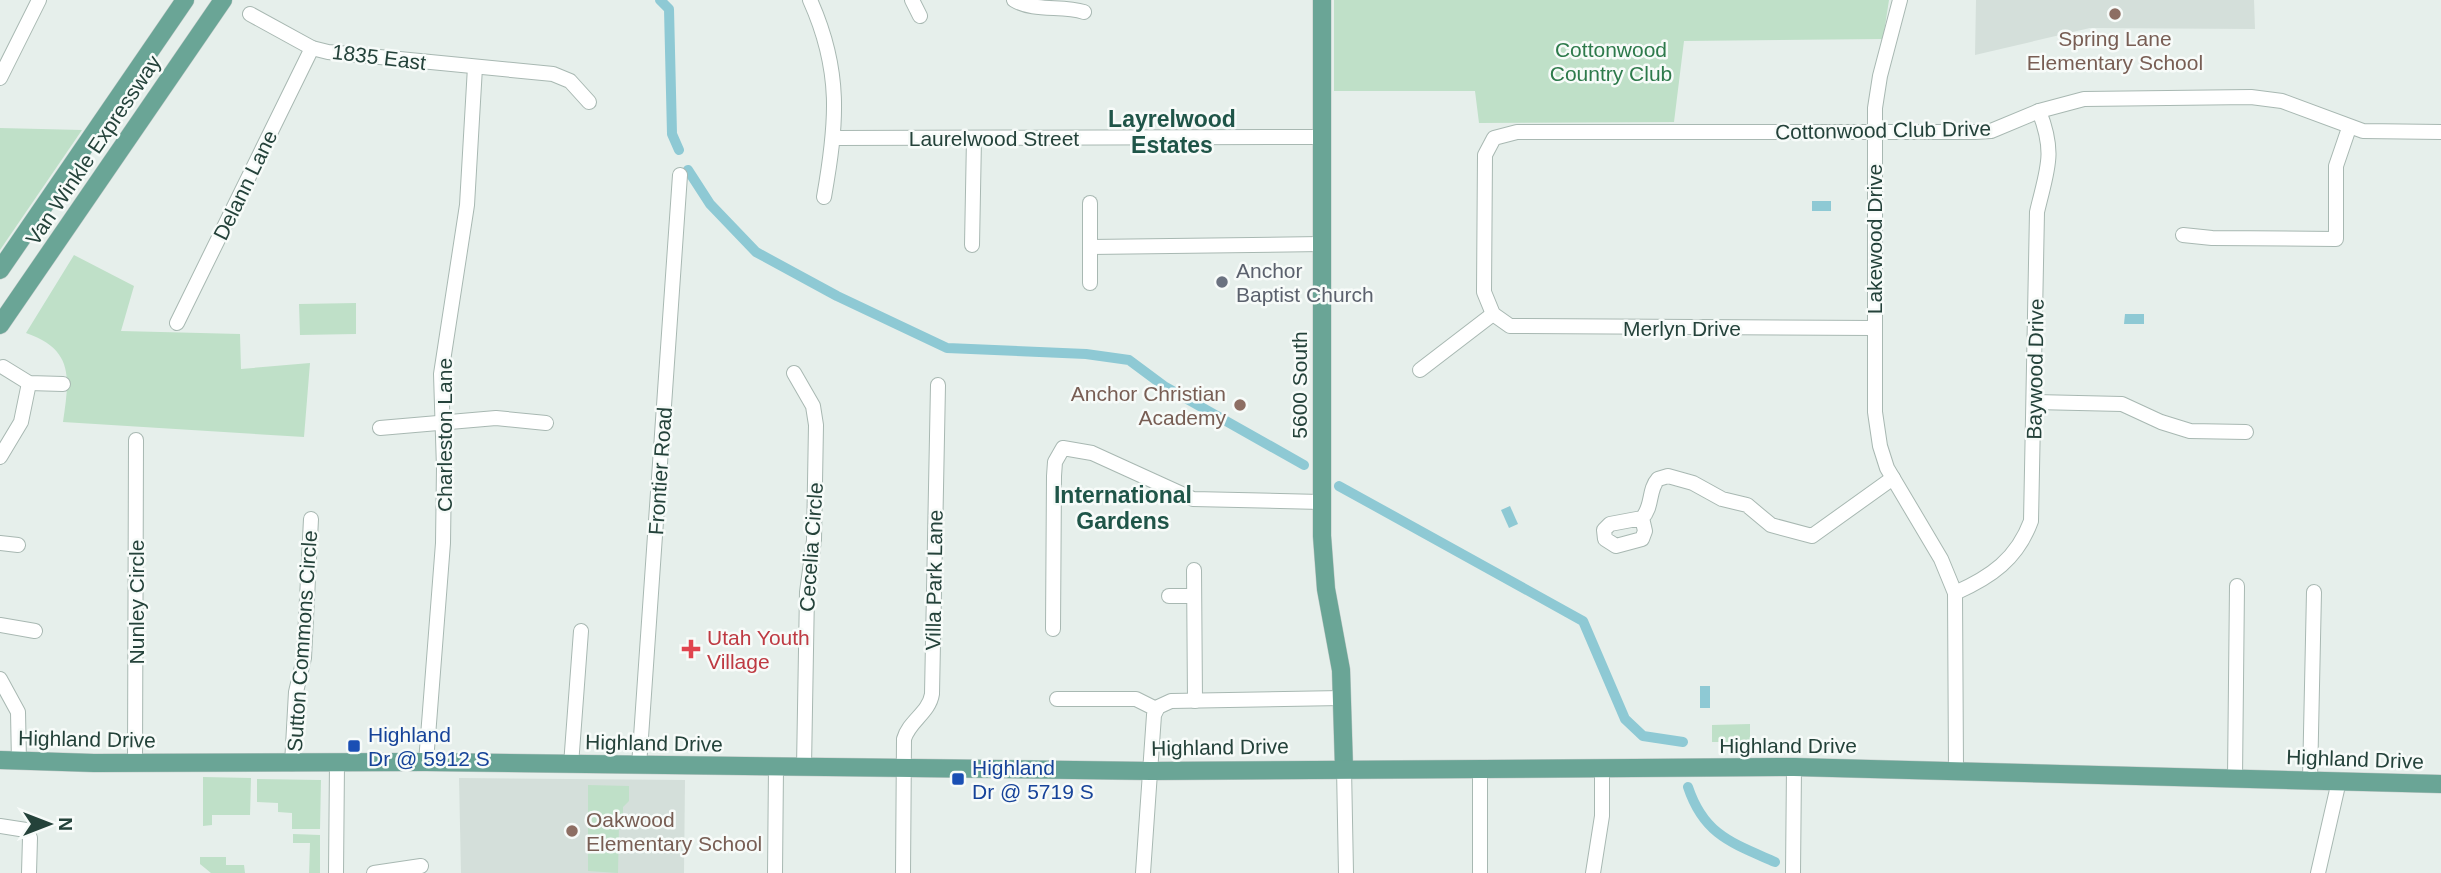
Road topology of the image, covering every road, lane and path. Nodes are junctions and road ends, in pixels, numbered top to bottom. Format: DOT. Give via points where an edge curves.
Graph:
graph roads {
  1 [pos="39,0"];
  2 [pos="185,0"];
  3 [pos="223,0"];
  4 [pos="810,0"];
  5 [pos="912,0"];
  6 [pos="1014,0"];
  7 [pos="1322,0"];
  8 [pos="1900,0"];
  9 [pos="1084,12"];
  10 [pos="250,13"];
  11 [pos="920,16"];
  12 [pos="312,48"];
  13 [pos="475,67"];
  14 [pos="0,78"];
  15 [pos="589,102"];
  16 [pos="2039,111"];
  17 [pos="2349,128"];
  18 [pos="1874,132"];
  19 [pos="2441,132"];
  20 [pos="1322,137"];
  21 [pos="834,138"];
  22 [pos="974,138"];
  23 [pos="680,175"];
  24 [pos="824,197"];
  25 [pos="1090,203"];
  26 [pos="2183,235"];
  27 [pos="1322,244"];
  28 [pos="972,245"];
  29 [pos="1090,247"];
  30 [pos="0,270"];
  31 [pos="1090,283"];
  32 [pos="1493,314"];
  33 [pos="177,323"];
  34 [pos="0,325"];
  35 [pos="1874,328"];
  36 [pos="3,367"];
  37 [pos="1420,370"];
  38 [pos="794,373"];
  39 [pos="29,383"];
  40 [pos="63,384"];
  41 [pos="937,385"];
  42 [pos="2035,402"];
  43 [pos="442,422"];
  44 [pos="546,423"];
  45 [pos="380,428"];
  46 [pos="2246,432"];
  47 [pos="136,440"];
  48 [pos="0,457"];
  49 [pos="1893,478"];
  50 [pos="1321,502"];
  51 [pos="1642,517"];
  52 [pos="311,519"];
  53 [pos="0,543"];
  54 [pos="18,545"];
  55 [pos="1194,570"];
  56 [pos="2237,586"];
  57 [pos="2314,592"];
  58 [pos="1955,593"];
  59 [pos="1168,596"];
  60 [pos="1194,596"];
  61 [pos="0,625"];
  62 [pos="1053,629"];
  63 [pos="35,631"];
  64 [pos="580,631"];
  65 [pos="0,679"];
  66 [pos="1342,698"];
  67 [pos="1057,699"];
  68 [pos="1195,701"];
  69 [pos="1156,709"];
  70 [pos="0,762"];
  71 [pos="19,762"];
  72 [pos="426,762"];
  73 [pos="135,763"];
  74 [pos="337,763"];
  75 [pos="292,764"];
  76 [pos="570,765"];
  77 [pos="639,766"];
  78 [pos="904,766"];
  79 [pos="776,767"];
  80 [pos="804,767"];
  81 [pos="1794,767"];
  82 [pos="1344,768"];
  83 [pos="1480,768"];
  84 [pos="1602,768"];
  85 [pos="1956,770"];
  86 [pos="1151,771"];
  87 [pos="2235,778"];
  88 [pos="2311,780"];
  89 [pos="2339,781"];
  90 [pos="2441,784"];
  91 [pos="0,826"];
  92 [pos="421,866"];
  93 [pos="29,873"];
  94 [pos="336,873"];
  95 [pos="374,873"];
  96 [pos="775,873"];
  97 [pos="903,873"];
  98 [pos="1143,873"];
  99 [pos="1346,873"];
  100 [pos="1480,873"];
  101 [pos="1593,873"];
  102 [pos="1793,873"];
  103 [pos="2318,873"];
  1 -- 14 [label="street"];
  2 -- 30 [label="main road, Van Winkle Expressway"];
  3 -- 34 [label="main road, Van Winkle Expressway"];
  4 -- 21 [label="street" via="833,69"];
  5 -- 11 [label="street"];
  6 -- 9 [label="street"];
  7 -- 20 [label="main road, 5600 South"];
  8 -- 18 [label="street, Lakewood Drive" via="1880,76"];
  10 -- 12 [label="street, 1835 East"];
  12 -- 13 [label="street, 1835 East" via="365,58"];
  12 -- 33 [label="street, Delann Lane"];
  13 -- 15 [label="street, 1835 East" via="553,74 575,85"];
  13 -- 43 [label="street, Charleston Lane" via="467,205 442,366"];
  16 -- 17 [label="street, Cottonwood Club Drive" via="2101,98 2251,97 2282,101"];
  16 -- 18 [label="street, Cottonwood Club Drive" via="1991,131"];
  16 -- 42 [label="street, Baywood Drive" via="2050,146 2050,164 2037,212"];
  17 -- 19 [label="street, Cottonwood Club Drive"];
  17 -- 26 [label="street" via="2336,166 2336,239"];
  18 -- 32 [label="street, Cottonwood Club Drive" via="1517,132 1494,138 1485,155 1484,292"];
  18 -- 35 [label="street, Lakewood Drive"];
  20 -- 22 [label="street, Laurelwood Street"];
  20 -- 27 [label="main road, 5600 South"];
  21 -- 22 [label="street, Laurelwood Street"];
  21 -- 24 [label="street"];
  22 -- 28 [label="street"];
  23 -- 77 [label="street, Frontier Road"];
  25 -- 29 [label="street"];
  27 -- 29 [label="street"];
  27 -- 50 [label="main road, 5600 South"];
  29 -- 31 [label="street"];
  32 -- 35 [label="street, Merlyn Drive" via="1510,326 1531,328"];
  32 -- 37 [label="street"];
  35 -- 49 [label="street, Lakewood Drive" via="1876,424"];
  36 -- 39 [label="street"];
  38 -- 80 [label="street, Cecelia Circle" via="813,406 816,425"];
  39 -- 40 [label="street"];
  39 -- 48 [label="street" via="22,422"];
  41 -- 78 [label="street, Villa Park Lane" via="932,694 930,704 905,734"];
  42 -- 46 [label="street" via="2122,404 2190,430"];
  42 -- 58 [label="street, Baywood Drive" via="2034,500 2025,538 1997,571"];
  43 -- 44 [label="street" via="507,418"];
  43 -- 45 [label="street"];
  43 -- 72 [label="street, Charleston Lane" via="443,543"];
  47 -- 73 [label="street, Nunley Circle"];
  49 -- 51 [label="street" via="1812,536 1770,525 1742,503 1668,476 1655,481"];
  49 -- 58 [label="street, Lakewood Drive" via="1941,559"];
  50 -- 62 [label="street" via="1193,499 1092,453 1063,448 1054,476"];
  50 -- 66 [label="main road, 5600 South" via="1323,568"];
  52 -- 75 [label="street, Sutton Commons Circle" via="304,658 296,692"];
  53 -- 54 [label="street"];
  55 -- 60 [label="street"];
  56 -- 87 [label="street"];
  57 -- 88 [label="street"];
  58 -- 85 [label="street, Lakewood Drive"];
  59 -- 60 [label="street"];
  60 -- 68 [label="street"];
  61 -- 63 [label="street"];
  64 -- 76 [label="street"];
  65 -- 71 [label="street" via="18,712"];
  66 -- 68 [label="street"];
  66 -- 82 [label="main road, 5600 South"];
  67 -- 69 [label="street" via="1136,699"];
  68 -- 69 [label="street" via="1168,701"];
  69 -- 86 [label="street"];
  70 -- 71 [label="main road, Highland Drive"];
  71 -- 73 [label="main road, Highland Drive"];
  72 -- 74 [label="main road, Highland Drive"];
  72 -- 76 [label="main road, Highland Drive"];
  73 -- 75 [label="main road, Highland Drive"];
  74 -- 75 [label="main road, Highland Drive"];
  74 -- 94 [label="street"];
  76 -- 77 [label="main road, Highland Drive"];
  77 -- 79 [label="main road, Highland Drive"];
  78 -- 80 [label="main road, Highland Drive"];
  78 -- 86 [label="main road, Highland Drive"];
  78 -- 97 [label="street, Villa Park Lane"];
  79 -- 80 [label="main road, Highland Drive"];
  79 -- 96 [label="street"];
  81 -- 84 [label="main road, Highland Drive"];
  81 -- 85 [label="main road, Highland Drive"];
  81 -- 102 [label="street"];
  82 -- 83 [label="main road, Highland Drive"];
  82 -- 86 [label="main road, Highland Drive"];
  82 -- 99 [label="street"];
  83 -- 84 [label="main road, Highland Drive"];
  83 -- 100 [label="street"];
  84 -- 101 [label="street" via="1602,816"];
  85 -- 87 [label="main road, Highland Drive"];
  86 -- 98 [label="street"];
  87 -- 88 [label="main road, Highland Drive"];
  88 -- 89 [label="main road, Highland Drive"];
  89 -- 90 [label="main road, Highland Drive"];
  89 -- 103 [label="street"];
  91 -- 93 [label="street" via="26,830"];
  92 -- 95 [label="street"];
}
